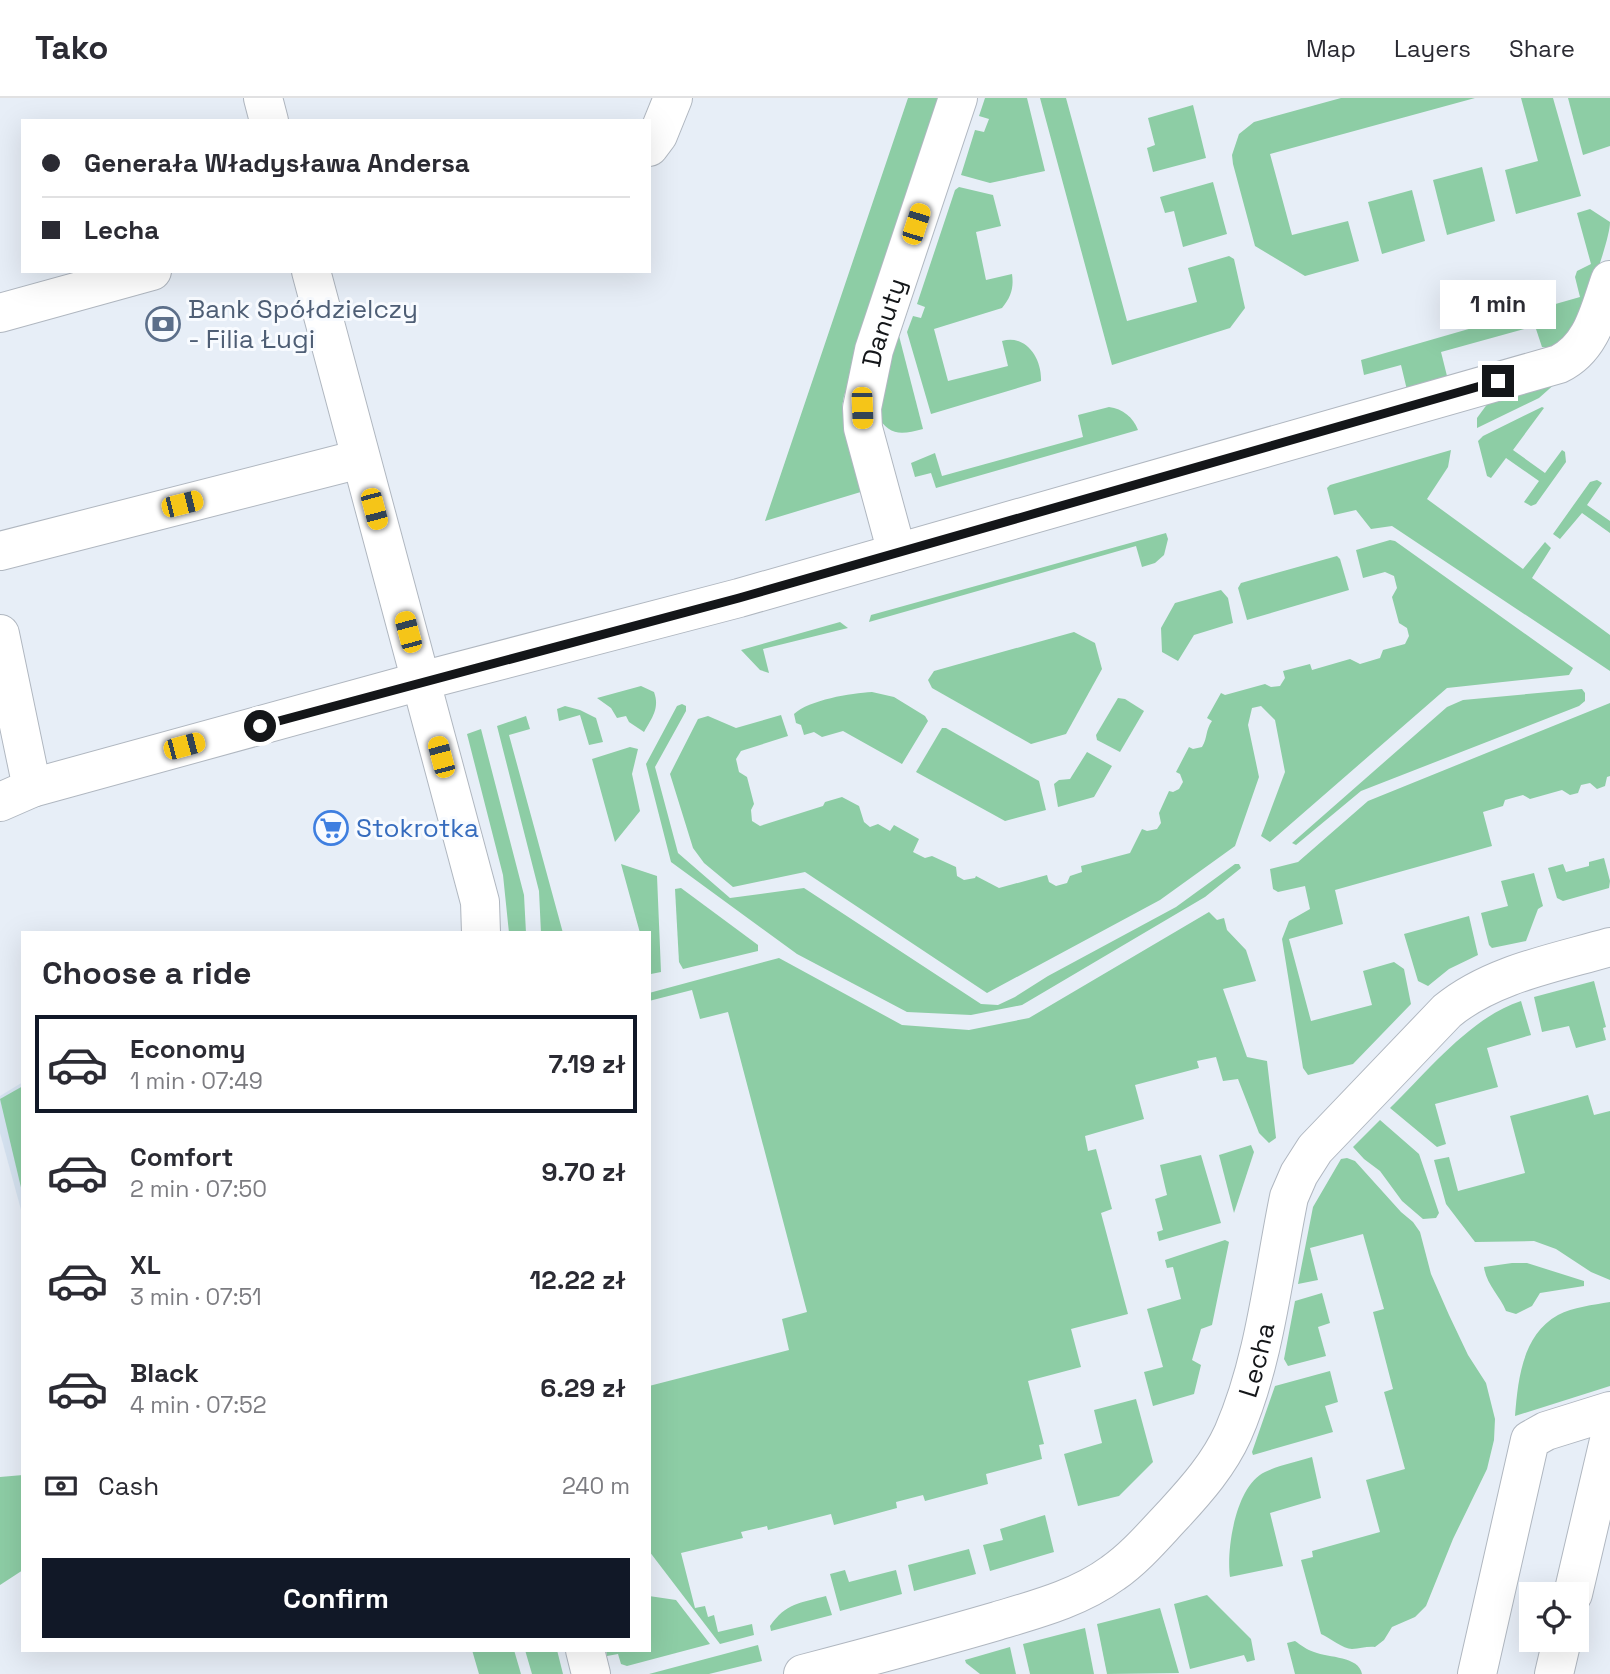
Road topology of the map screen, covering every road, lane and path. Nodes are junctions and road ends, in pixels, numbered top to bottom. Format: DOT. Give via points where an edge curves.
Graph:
graph roads {
  1 [pos="263,98"];
  2 [pos="673,98"];
  3 [pos="958,98"];
  4 [pos="268,119"];
  5 [pos="651,144"];
  6 [pos="145,273"];
  7 [pos="317,273"];
  8 [pos="1610,280"];
  9 [pos="0,313"];
  10 [pos="360,459"];
  11 [pos="0,551"];
  12 [pos="897,553"];
  13 [pos="0,634"];
  14 [pos="421,681"];
  15 [pos="16,795"];
  16 [pos="481,931"];
  17 [pos="1610,947"];
  18 [pos="1610,1410"];
  19 [pos="1610,1436"];
  20 [pos="1576,1582"];
  21 [pos="585,1652"];
  22 [pos="1560,1652"];
  23 [pos="591,1674"];
  24 [pos="803,1674"];
  25 [pos="1477,1674"];
  26 [pos="1555,1674"];
  1 -- 4 [label="street"];
  2 -- 5 [label="street"];
  3 -- 12 [label="street, Danuty" via="874,350 862,408 863,428"];
  6 -- 9 [label="street"];
  7 -- 10 [label="street"];
  8 -- 12 [label="street" via="1587,339 1571,358 1559,364"];
  10 -- 11 [label="street"];
  10 -- 14 [label="street"];
  12 -- 14 [label="street"];
  13 -- 15 [label="street"];
  14 -- 15 [label="street"];
  14 -- 16 [label="street" via="480,902"];
  17 -- 24 [label="street, Lecha" via="1517,975 1461,1000 1315,1149 1289,1197 1259,1350 1233,1433 1200,1486 1131,1558 1104,1579 1056,1603"];
  18 -- 25 [label="street" via="1530,1440"];
  19 -- 20 [label="street"];
  21 -- 23 [label="street"];
  22 -- 26 [label="street"];
}
